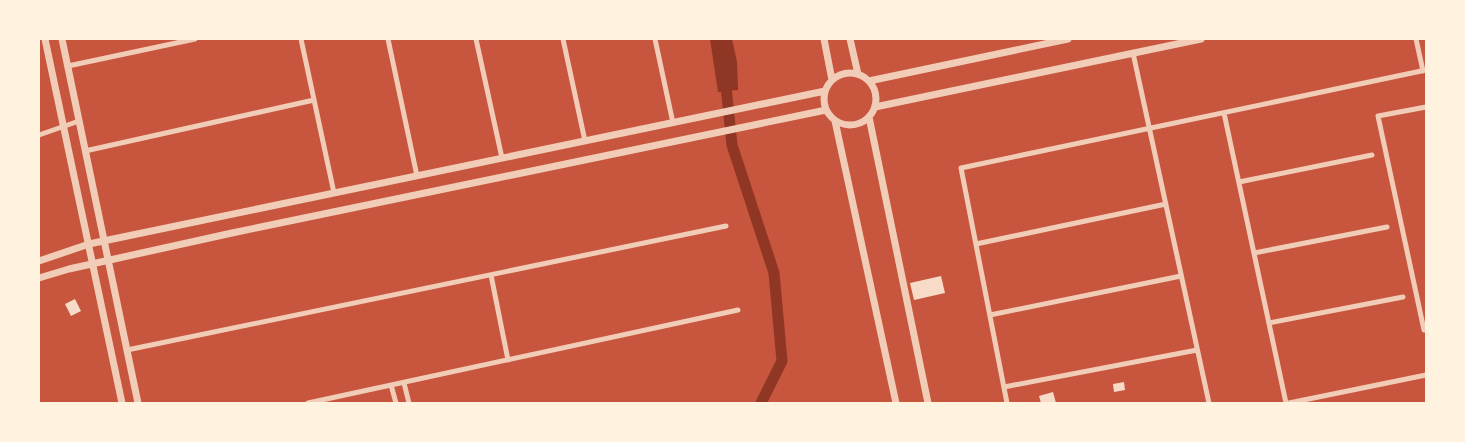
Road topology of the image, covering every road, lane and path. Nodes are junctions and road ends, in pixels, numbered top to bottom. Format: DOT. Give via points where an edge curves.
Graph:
graph roads {
  1 [pos="45,39"];
  2 [pos="62,39"];
  3 [pos="196,39"];
  4 [pos="301,39"];
  5 [pos="388,39"];
  6 [pos="476,39"];
  7 [pos="563,39"];
  8 [pos="655,39"];
  9 [pos="824,39"];
  10 [pos="850,39"];
  11 [pos="1068,39"];
  12 [pos="1201,39"];
  13 [pos="1416,39"];
  14 [pos="1133,53"];
  15 [pos="68,66"];
  16 [pos="1425,70"];
  17 [pos="858,74"];
  18 [pos="832,80"];
  19 [pos="869,81"];
  20 [pos="825,91"];
  21 [pos="314,100"];
  22 [pos="875,106"];
  23 [pos="1426,107"];
  24 [pos="826,110"];
  25 [pos="1224,112"];
  26 [pos="869,117"];
  27 [pos="79,121"];
  28 [pos="835,121"];
  29 [pos="673,123"];
  30 [pos="64,127"];
  31 [pos="1149,128"];
  32 [pos="39,136"];
  33 [pos="585,141"];
  34 [pos="85,151"];
  35 [pos="1372,155"];
  36 [pos="502,158"];
  37 [pos="417,176"];
  38 [pos="1239,182"];
  39 [pos="334,193"];
  40 [pos="1166,204"];
  41 [pos="726,226"];
  42 [pos="1388,227"];
  43 [pos="104,241"];
  44 [pos="89,244"];
  45 [pos="976,244"];
  46 [pos="1254,253"];
  47 [pos="39,261"];
  48 [pos="108,261"];
  49 [pos="92,264"];
  50 [pos="491,275"];
  51 [pos="1181,276"];
  52 [pos="39,278"];
  53 [pos="1403,297"];
  54 [pos="738,310"];
  55 [pos="990,315"];
  56 [pos="1269,323"];
  57 [pos="1426,330"];
  58 [pos="127,350"];
  59 [pos="1197,350"];
  60 [pos="508,360"];
  61 [pos="1426,375"];
  62 [pos="404,382"];
  63 [pos="392,385"];
  64 [pos="1004,387"];
  65 [pos="122,403"];
  66 [pos="138,403"];
  67 [pos="308,403"];
  68 [pos="396,403"];
  69 [pos="409,403"];
  70 [pos="896,403"];
  71 [pos="928,403"];
  72 [pos="1007,403"];
  73 [pos="1209,403"];
  74 [pos="1287,403"];
  1 -- 30 [label="street"];
  2 -- 15 [label="street"];
  3 -- 15 [label="street"];
  4 -- 21 [label="street"];
  5 -- 37 [label="street"];
  6 -- 36 [label="street"];
  7 -- 33 [label="street"];
  8 -- 29 [label="street"];
  9 -- 18 [label="street"];
  10 -- 17 [label="street"];
  11 -- 19 [label="street"];
  12 -- 14 [label="street"];
  13 -- 16 [label="street"];
  14 -- 22 [label="street"];
  14 -- 31 [label="street"];
  15 -- 27 [label="street"];
  16 -- 25 [label="street"];
  17 -- 18 [label="street" via="844,74"];
  17 -- 19 [label="street"];
  18 -- 20 [label="street"];
  19 -- 22 [label="street" via="875,93"];
  20 -- 24 [label="street"];
  20 -- 29 [label="street"];
  21 -- 34 [label="street"];
  21 -- 39 [label="street"];
  22 -- 26 [label="street"];
  23 -- 57 [label="street" via="1378,116"];
  24 -- 28 [label="street"];
  24 -- 48 [label="street"];
  25 -- 31 [label="street"];
  25 -- 38 [label="street"];
  26 -- 28 [label="street" via="849,125"];
  26 -- 71 [label="street"];
  27 -- 30 [label="street"];
  27 -- 34 [label="street"];
  28 -- 70 [label="street"];
  29 -- 33 [label="street"];
  30 -- 32 [label="street"];
  30 -- 44 [label="street"];
  31 -- 40 [label="street"];
  31 -- 45 [label="street" via="961,168"];
  33 -- 36 [label="street"];
  34 -- 43 [label="street"];
  35 -- 38 [label="street"];
  36 -- 37 [label="street"];
  37 -- 39 [label="street"];
  38 -- 46 [label="street"];
  39 -- 43 [label="street"];
  40 -- 45 [label="street"];
  40 -- 51 [label="street"];
  41 -- 50 [label="street"];
  42 -- 46 [label="street"];
  43 -- 44 [label="street"];
  43 -- 48 [label="street"];
  44 -- 47 [label="street"];
  44 -- 49 [label="street"];
  45 -- 55 [label="street"];
  46 -- 56 [label="street"];
  48 -- 49 [label="street"];
  48 -- 58 [label="street"];
  49 -- 52 [label="street"];
  49 -- 65 [label="street"];
  50 -- 58 [label="street"];
  50 -- 60 [label="street"];
  51 -- 55 [label="street"];
  51 -- 59 [label="street"];
  53 -- 56 [label="street"];
  54 -- 60 [label="street"];
  55 -- 64 [label="street"];
  56 -- 74 [label="street"];
  58 -- 66 [label="street"];
  59 -- 64 [label="street"];
  59 -- 73 [label="street"];
  60 -- 62 [label="street"];
  61 -- 74 [label="street"];
  62 -- 63 [label="street"];
  62 -- 69 [label="street"];
  63 -- 67 [label="street"];
  63 -- 68 [label="street"];
  64 -- 72 [label="street"];
}
